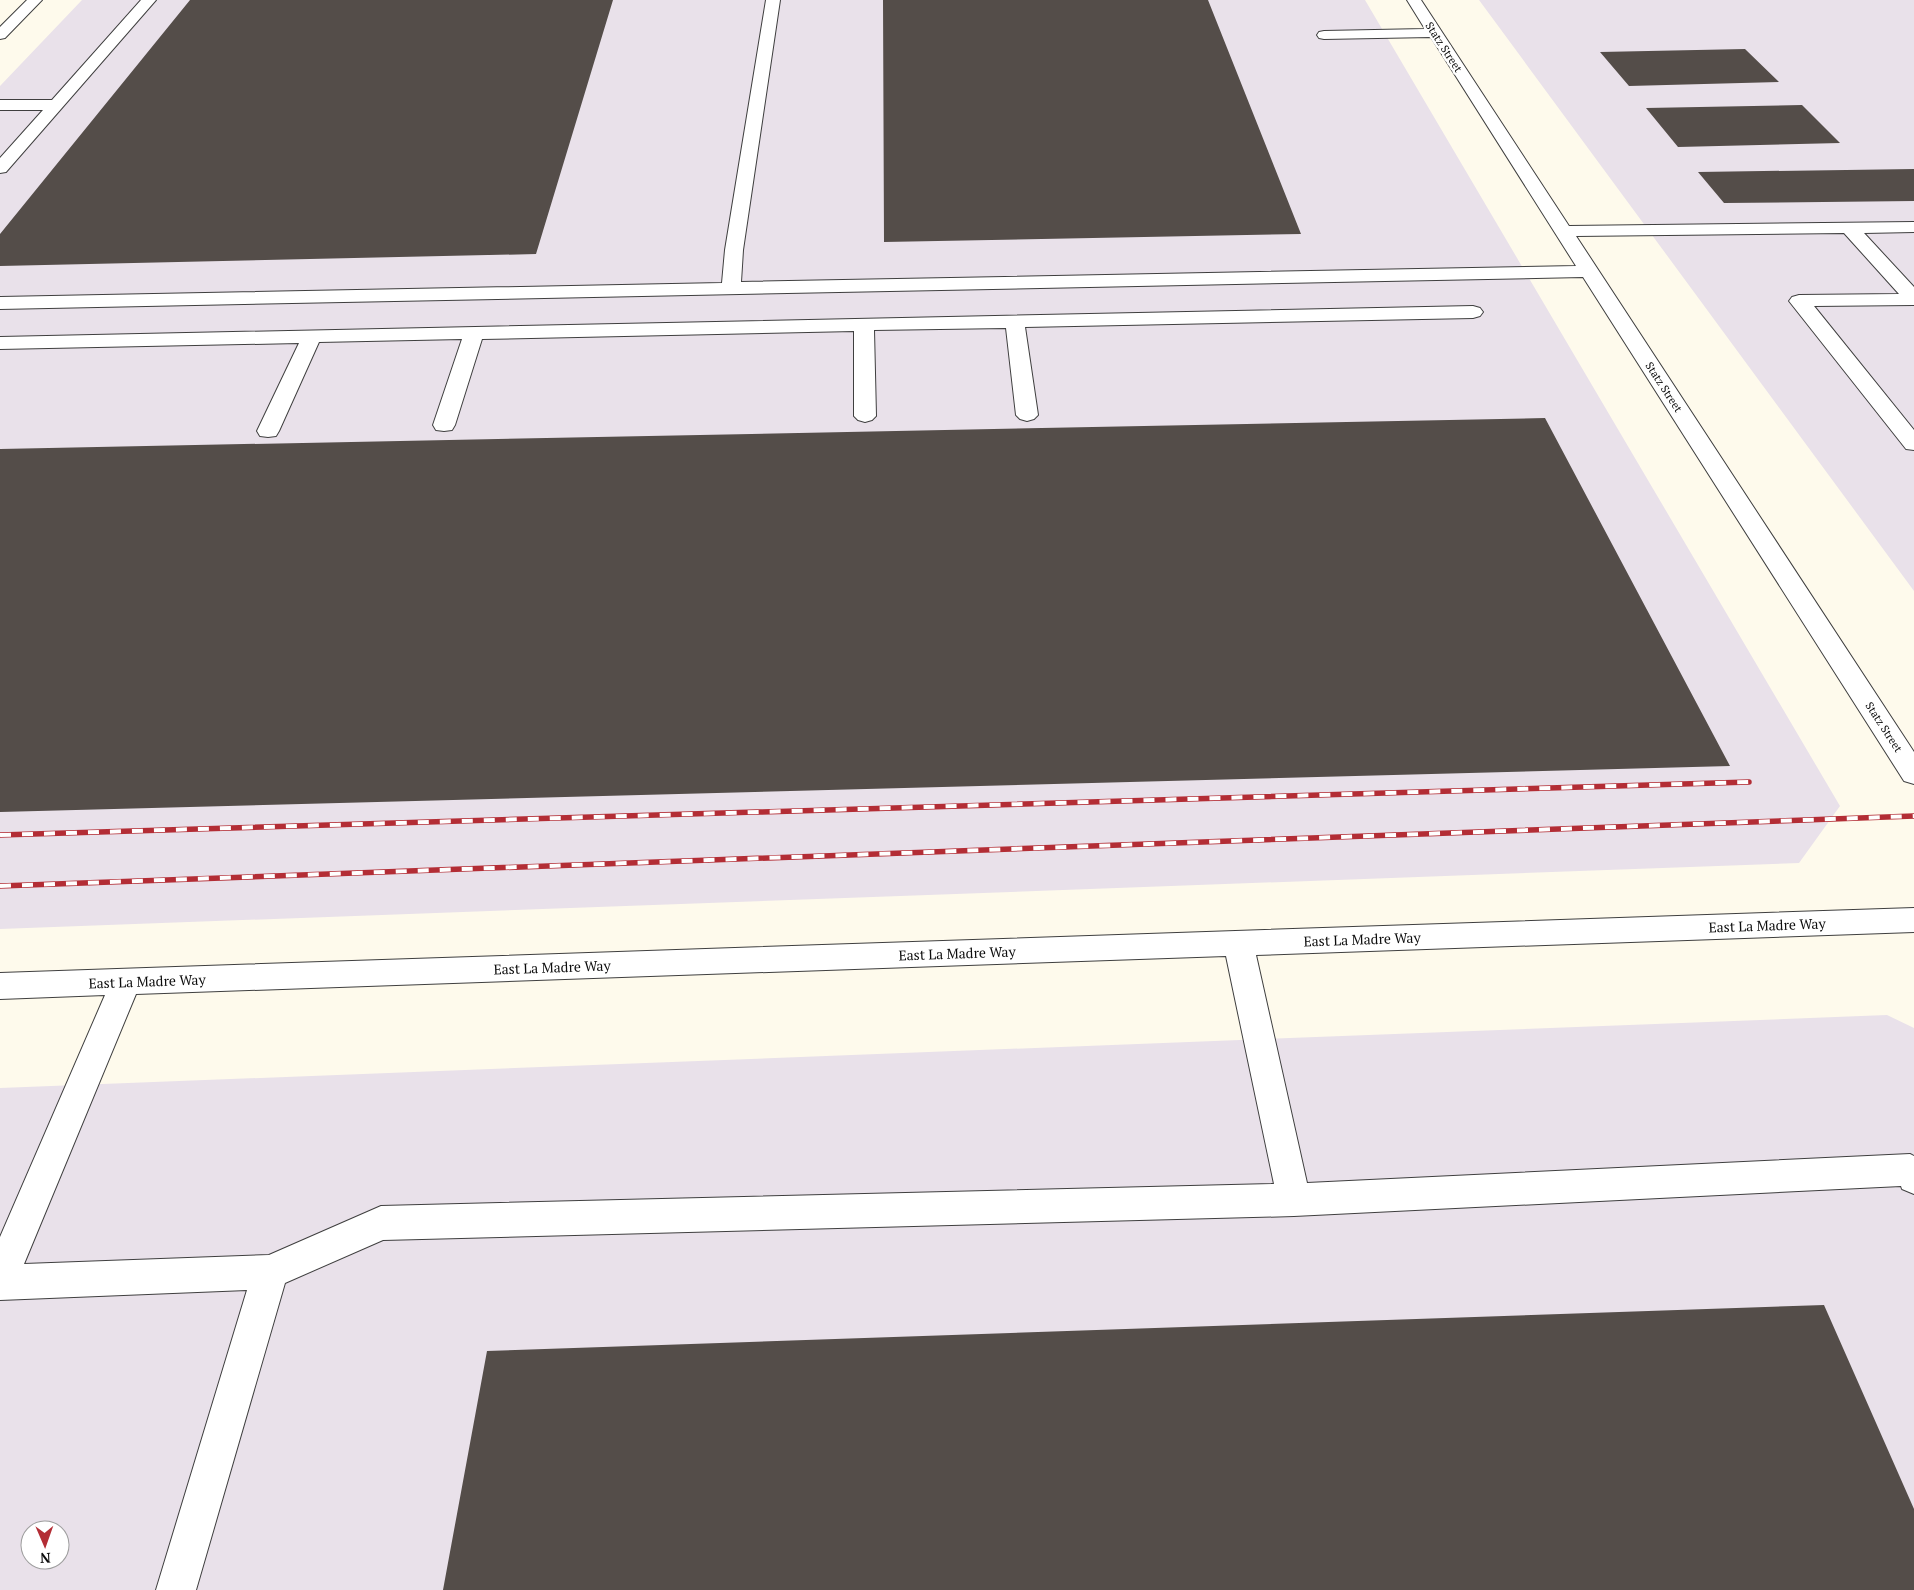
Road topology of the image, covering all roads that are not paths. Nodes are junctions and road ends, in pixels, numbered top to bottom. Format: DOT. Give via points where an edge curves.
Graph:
graph roads {
  1 [pos="35,0"];
  2 [pos="150,0"];
  3 [pos="773,0"];
  4 [pos="1414,0"];
  5 [pos="1435,33"];
  6 [pos="1,34"];
  7 [pos="1324,35"];
  8 [pos="0,105"];
  9 [pos="56,105"];
  10 [pos="0,168"];
  11 [pos="1914,227"];
  12 [pos="1849,228"];
  13 [pos="1563,231"];
  14 [pos="1589,271"];
  15 [pos="731,288"];
  16 [pos="1914,299"];
  17 [pos="0,303"];
  18 [pos="1473,312"];
  19 [pos="1015,322"];
  20 [pos="864,325"];
  21 [pos="474,333"];
  22 [pos="312,336"];
  23 [pos="0,343"];
  24 [pos="1027,415"];
  25 [pos="865,416"];
  26 [pos="444,425"];
  27 [pos="268,430"];
  28 [pos="1914,444"];
  29 [pos="1914,774"];
  30 [pos="1914,920"];
  31 [pos="1238,943"];
  32 [pos="126,981"];
  33 [pos="0,986"];
  34 [pos="1914,1178"];
  35 [pos="1294,1200"];
  36 [pos="270,1272"];
  37 [pos="0,1280"];
  38 [pos="176,1590"];
  1 -- 6 [label="street"];
  2 -- 9 [label="street"];
  3 -- 15 [label="street" via="734,250"];
  4 -- 5 [label="street, Statz Street"];
  5 -- 7 [label="street"];
  5 -- 13 [label="street, Statz Street"];
  8 -- 9 [label="street"];
  9 -- 10 [label="street"];
  11 -- 12 [label="street"];
  12 -- 13 [label="street"];
  12 -- 16 [label="street"];
  13 -- 14 [label="street, Statz Street"];
  14 -- 15 [label="street"];
  14 -- 29 [label="street, Statz Street"];
  15 -- 17 [label="street"];
  16 -- 28 [label="street" via="1799,300"];
  18 -- 19 [label="street"];
  19 -- 20 [label="street"];
  19 -- 24 [label="street"];
  20 -- 21 [label="street"];
  20 -- 25 [label="street"];
  21 -- 22 [label="street"];
  21 -- 26 [label="street"];
  22 -- 23 [label="street"];
  22 -- 27 [label="street"];
  30 -- 31 [label="street, East La Madre Way"];
  31 -- 32 [label="street, East La Madre Way"];
  31 -- 35 [label="street"];
  32 -- 33 [label="street, East La Madre Way"];
  32 -- 37 [label="street"];
  34 -- 35 [label="street" via="1910,1170"];
  35 -- 36 [label="street" via="381,1223"];
  36 -- 37 [label="street"];
  36 -- 38 [label="street"];
}
